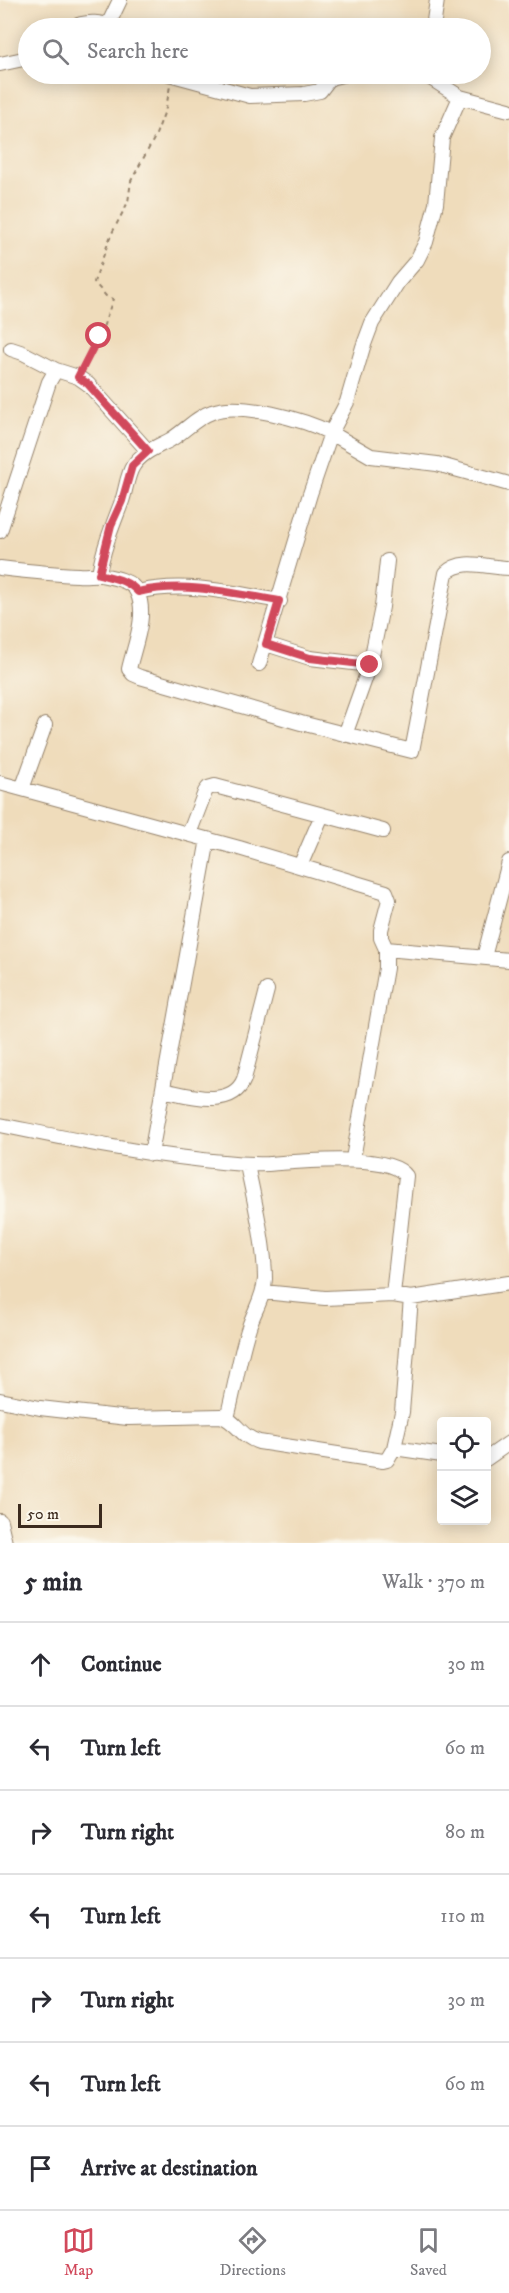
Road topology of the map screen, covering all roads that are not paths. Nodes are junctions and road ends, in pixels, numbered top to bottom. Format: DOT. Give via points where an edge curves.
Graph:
graph roads {
  1 [pos="120,0"];
  2 [pos="437,0"];
  3 [pos="116,18"];
  4 [pos="434,18"];
  5 [pos="18,60"];
  6 [pos="0,64"];
  7 [pos="207,84"];
  8 [pos="325,84"];
  9 [pos="440,84"];
  10 [pos="460,97"];
  11 [pos="509,110"];
  12 [pos="11,349"];
  13 [pos="56,370"];
  14 [pos="331,433"];
  15 [pos="148,451"];
  16 [pos="509,484"];
  17 [pos="0,531"];
  18 [pos="387,561"];
  19 [pos="0,568"];
  20 [pos="509,568"];
  21 [pos="99,574"];
  22 [pos="138,592"];
  23 [pos="279,601"];
  24 [pos="266,644"];
  25 [pos="260,664"];
  26 [pos="370,665"];
  27 [pos="45,725"];
  28 [pos="345,735"];
  29 [pos="0,783"];
  30 [pos="22,789"];
  31 [pos="322,815"];
  32 [pos="383,831"];
  33 [pos="189,834"];
  34 [pos="208,839"];
  35 [pos="509,862"];
  36 [pos="300,866"];
  37 [pos="386,950"];
  38 [pos="484,957"];
  39 [pos="509,960"];
  40 [pos="267,990"];
  41 [pos="163,1090"];
  42 [pos="0,1125"];
  43 [pos="151,1154"];
  44 [pos="353,1159"];
  45 [pos="247,1165"];
  46 [pos="509,1283"];
  47 [pos="263,1292"];
  48 [pos="393,1294"];
  49 [pos="411,1298"];
  50 [pos="0,1400"];
  51 [pos="227,1418"];
  52 [pos="509,1443"];
  53 [pos="394,1448"];
  54 [pos="437,1454"];
  55 [pos="491,1456"];
  56 [pos="0,1521"];
  57 [pos="5,1543"];
  1 -- 3 [label="street"];
  2 -- 4 [label="street"];
  5 -- 6 [label="street"];
  7 -- 8 [label="street" via="250,96 304,94 320,91"];
  9 -- 10 [label="street"];
  10 -- 11 [label="street"];
  10 -- 14 [label="street" via="442,138 436,204 426,242 372,323 347,402"];
  12 -- 13 [label="street"];
  13 -- 15 [label="street" via="88,384"];
  13 -- 17 [label="street"];
  14 -- 15 [label="street" via="299,421 231,407 211,412"];
  14 -- 16 [label="street" via="371,456 437,464"];
  14 -- 23 [label="street"];
  15 -- 21 [label="street" via="132,466"];
  18 -- 26 [label="street"];
  19 -- 21 [label="street"];
  20 -- 28 [label="street" via="466,564 454,565 446,573 412,751"];
  21 -- 22 [label="street" via="125,581"];
  22 -- 23 [label="street" via="184,586"];
  22 -- 28 [label="street" via="139,628 129,669 133,674"];
  23 -- 24 [label="street"];
  24 -- 25 [label="street"];
  24 -- 26 [label="street" via="310,658"];
  26 -- 28 [label="street"];
  27 -- 30 [label="street"];
  29 -- 30 [label="street"];
  30 -- 33 [label="street"];
  31 -- 32 [label="street"];
  31 -- 33 [label="street" via="211,786"];
  31 -- 36 [label="street"];
  33 -- 34 [label="street"];
  34 -- 36 [label="street"];
  34 -- 41 [label="street"];
  35 -- 38 [label="street"];
  36 -- 37 [label="street" via="386,892 388,900 381,930"];
  37 -- 38 [label="street"];
  37 -- 44 [label="street"];
  38 -- 39 [label="street"];
  40 -- 41 [label="street" via="244,1079 236,1092 207,1097"];
  41 -- 43 [label="street"];
  42 -- 43 [label="street"];
  43 -- 45 [label="street"];
  44 -- 45 [label="street"];
  44 -- 48 [label="street" via="395,1167 406,1176"];
  45 -- 47 [label="street" via="257,1210 265,1278"];
  46 -- 49 [label="street"];
  47 -- 48 [label="street" via="325,1298"];
  47 -- 51 [label="street" via="246,1335"];
  48 -- 49 [label="street"];
  49 -- 53 [label="street" via="402,1412"];
  50 -- 51 [label="street" via="128,1418"];
  51 -- 53 [label="street" via="242,1435 259,1442 383,1461"];
  52 -- 55 [label="street"];
  53 -- 54 [label="street"];
  56 -- 57 [label="street"];
}
